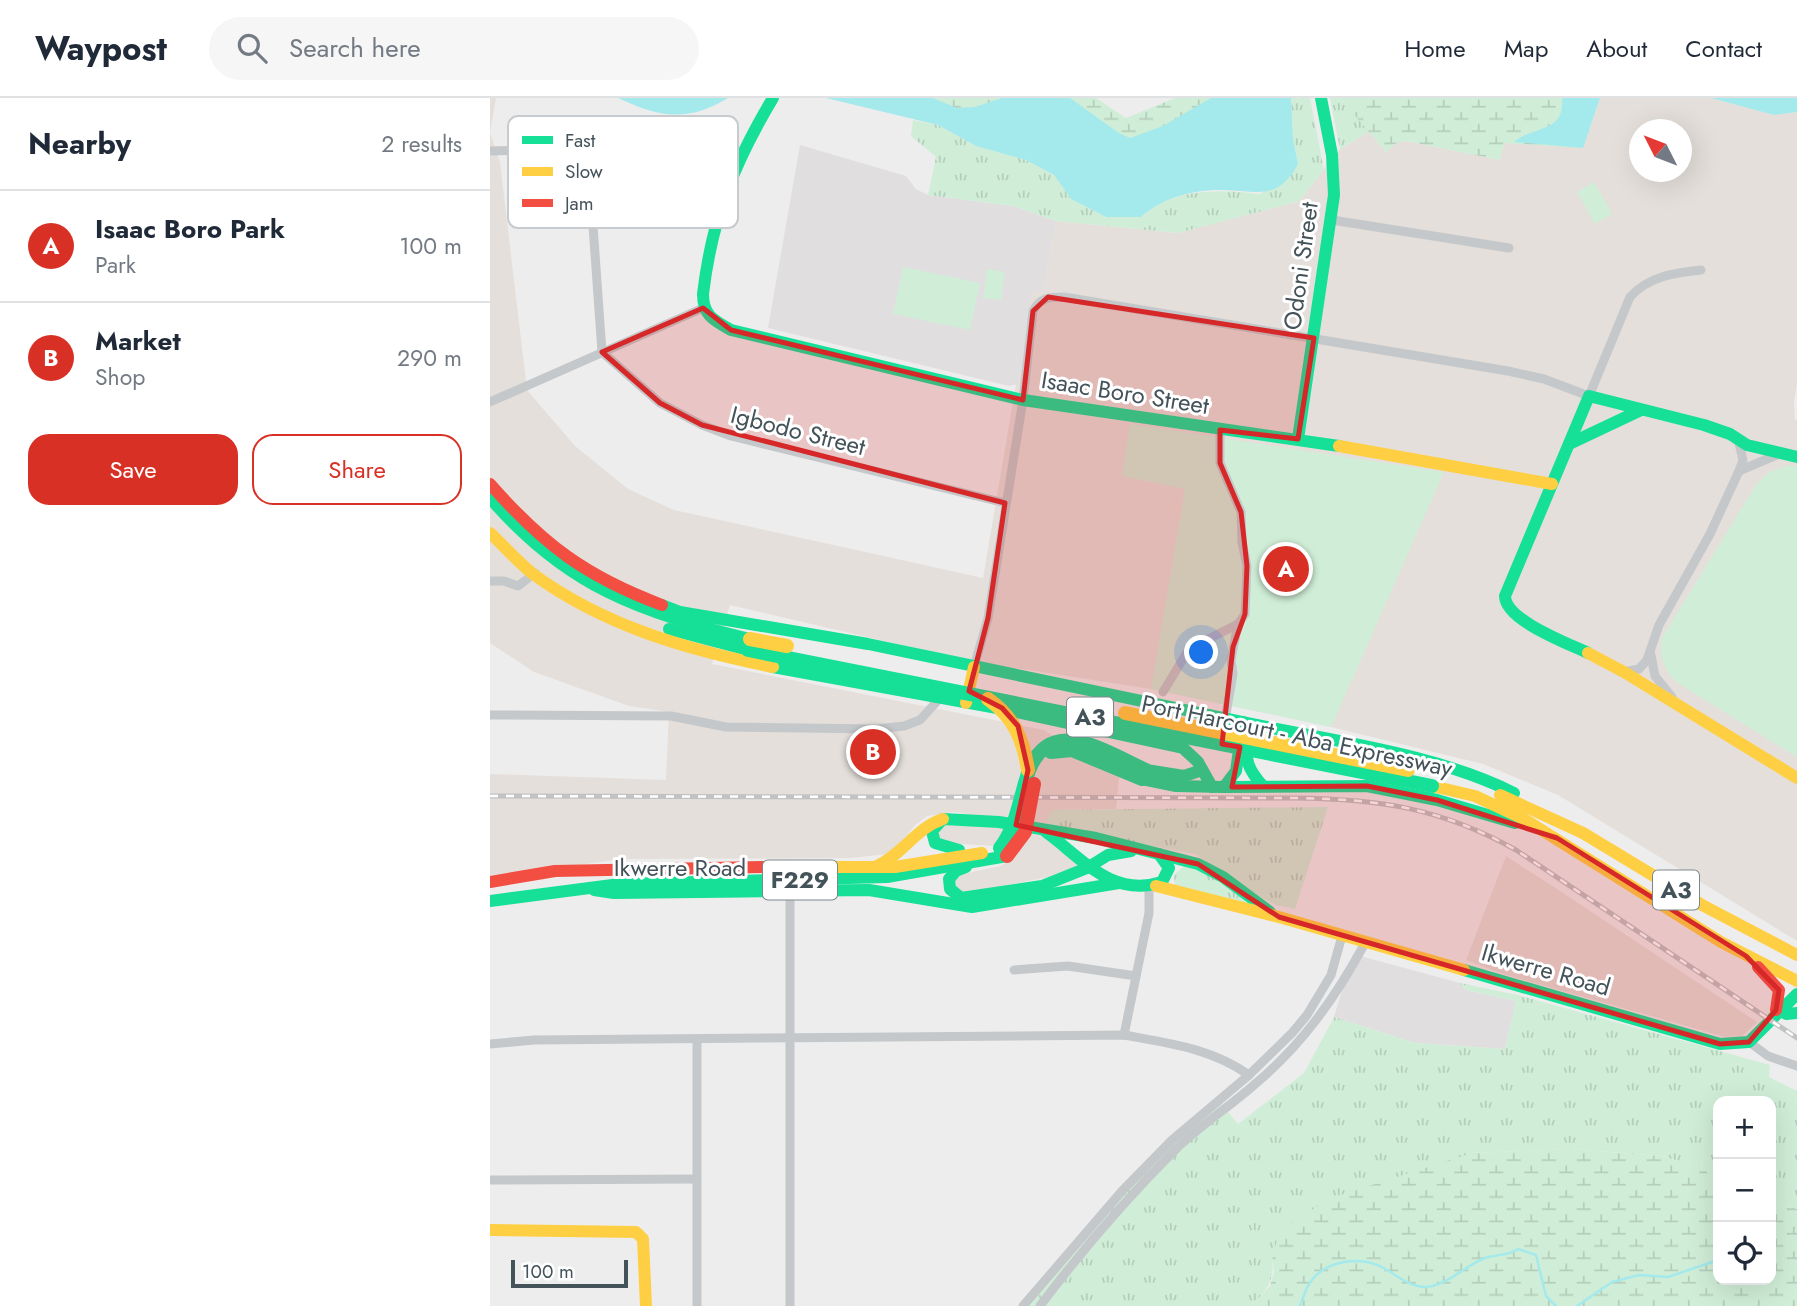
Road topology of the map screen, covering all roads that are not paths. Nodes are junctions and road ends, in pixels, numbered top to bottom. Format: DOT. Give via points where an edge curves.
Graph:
graph roads {
  1 [pos="773,98"];
  2 [pos="1321,98"];
  3 [pos="508,151"];
  4 [pos="490,152"];
  5 [pos="738,160"];
  6 [pos="1332,220"];
  7 [pos="593,228"];
  8 [pos="718,228"];
  9 [pos="1509,248"];
  10 [pos="1701,270"];
  11 [pos="703,308"];
  12 [pos="1314,338"];
  13 [pos="603,352"];
  14 [pos="1589,396"];
  15 [pos="1023,400"];
  16 [pos="490,402"];
  17 [pos="1642,410"];
  18 [pos="1220,430"];
  19 [pos="1738,438"];
  20 [pos="1298,439"];
  21 [pos="1569,444"];
  22 [pos="1797,449"];
  23 [pos="1782,453"];
  24 [pos="1797,457"];
  25 [pos="1740,471"];
  26 [pos="490,484"];
  27 [pos="1552,484"];
  28 [pos="490,498"];
  29 [pos="1005,503"];
  30 [pos="490,514"];
  31 [pos="490,533"];
  32 [pos="497,547"];
  33 [pos="535,573"];
  34 [pos="490,581"];
  35 [pos="1238,624"];
  36 [pos="749,644"];
  37 [pos="1651,650"];
  38 [pos="974,667"];
  39 [pos="1624,672"];
  40 [pos="1163,692"];
  41 [pos="940,698"];
  42 [pos="971,698"];
  43 [pos="1678,704"];
  44 [pos="490,715"];
  45 [pos="1222,719"];
  46 [pos="1243,722"];
  47 [pos="1260,724"];
  48 [pos="1202,769"];
  49 [pos="1028,770"];
  50 [pos="1144,774"];
  51 [pos="1797,778"];
  52 [pos="1433,781"];
  53 [pos="1263,786"];
  54 [pos="1218,787"];
  55 [pos="943,819"];
  56 [pos="1043,830"];
  57 [pos="1583,833"];
  58 [pos="1557,838"];
  59 [pos="1142,850"];
  60 [pos="1004,852"];
  61 [pos="1159,854"];
  62 [pos="979,858"];
  63 [pos="872,868"];
  64 [pos="1087,868"];
  65 [pos="671,874"];
  66 [pos="490,883"];
  67 [pos="1119,883"];
  68 [pos="710,886"];
  69 [pos="1152,886"];
  70 [pos="790,889"];
  71 [pos="1171,889"];
  72 [pos="592,890"];
  73 [pos="490,901"];
  74 [pos="1149,913"];
  75 [pos="1279,917"];
  76 [pos="1342,936"];
  77 [pos="1721,942"];
  78 [pos="1365,943"];
  79 [pos="1797,953"];
  80 [pos="1746,956"];
  81 [pos="1014,970"];
  82 [pos="1797,970"];
  83 [pos="1136,976"];
  84 [pos="1797,981"];
  85 [pos="1797,994"];
  86 [pos="1785,1012"];
  87 [pos="1124,1035"];
  88 [pos="788,1039"];
  89 [pos="697,1041"];
  90 [pos="1749,1042"];
  91 [pos="490,1044"];
  92 [pos="1797,1066"];
  93 [pos="1249,1075"];
  94 [pos="695,1179"];
  95 [pos="490,1180"];
  96 [pos="490,1230"];
  97 [pos="646,1306"];
  98 [pos="697,1306"];
  99 [pos="790,1306"];
  100 [pos="1023,1306"];
  101 [pos="1040,1306"];
  1 -- 5 [label="main road"];
  2 -- 6 [label="main road, Odoni Street" via="1332,155"];
  3 -- 4 [label="street"];
  6 -- 9 [label="street"];
  6 -- 12 [label="main road, Odoni Street"];
  7 -- 13 [label="street"];
  8 -- 11 [label="main road" via="703,287"];
  10 -- 14 [label="street" via="1668,274 1638,288 1630,297"];
  11 -- 13 [label="street"];
  11 -- 15 [label="main road, Isaac Boro Street" via="731,330"];
  12 -- 14 [label="street" via="1508,371"];
  12 -- 15 [label="street" via="1048,297 1038,301 1034,311"];
  12 -- 20 [label="main road, Odoni Street"];
  13 -- 16 [label="street"];
  13 -- 29 [label="street, Igbodo Street" via="660,403 731,436"];
  14 -- 17 [label="main road"];
  14 -- 21 [label="main road"];
  15 -- 18 [label="main road, Isaac Boro Street"];
  15 -- 29 [label="street"];
  17 -- 19 [label="main road"];
  17 -- 21 [label="main road"];
  18 -- 20 [label="main road, Isaac Boro Street"];
  18 -- 35 [label="street" via="1220,463 1241,512 1247,566 1245,614"];
  19 -- 22 [label="main road"];
  19 -- 23 [label="main road" via="1747,445"];
  19 -- 25 [label="street"];
  20 -- 27 [label="main road, Isaac Boro Street"];
  21 -- 27 [label="main road"];
  23 -- 24 [label="main road"];
  23 -- 25 [label="street"];
  25 -- 37 [label="street" via="1659,625"];
  26 -- 38 [label="main road" via="526,525 566,559 644,600 715,620 868,644"];
  27 -- 39 [label="main road" via="1505,603 1513,615"];
  28 -- 36 [label="main road, Port Harcourt - Aba Expressway / A3" via="534,545 590,585 676,622"];
  29 -- 38 [label="street" via="988,618"];
  30 -- 36 [label="main road, Port Harcourt - Aba Expressway / A3" via="551,571 609,606 689,636"];
  31 -- 32 [label="main road"];
  32 -- 33 [label="main road"];
  33 -- 34 [label="street" via="517,586"];
  33 -- 41 [label="main road" via="616,623 684,647"];
  35 -- 40 [label="street" via="1189,649"];
  35 -- 45 [label="street"];
  36 -- 42 [label="main road, Port Harcourt - Aba Expressway / A3, bridge"];
  36 -- 52 [label="main road, Port Harcourt - Aba Expressway / A3, bridge"];
  37 -- 39 [label="street" via="1643,665"];
  37 -- 43 [label="street" via="1656,677"];
  38 -- 42 [label="main road"];
  38 -- 45 [label="main road"];
  39 -- 43 [label="main road"];
  41 -- 42 [label="main road"];
  41 -- 44 [label="street" via="920,720 877,729 748,728 671,716"];
  42 -- 48 [label="main road" via="1183,748"];
  42 -- 49 [label="main road, bridge" via="1013,718 1025,745"];
  42 -- 52 [label="main road, Port Harcourt - Aba Expressway / A3, bridge"];
  43 -- 51 [label="main road"];
  45 -- 46 [label="main road"];
  45 -- 48 [label="main road"];
  46 -- 47 [label="main road"];
  46 -- 54 [label="main road" via="1236,771"];
  47 -- 53 [label="main road" via="1244,752 1249,769"];
  47 -- 57 [label="main road" via="1480,776"];
  48 -- 50 [label="main road" via="1184,776"];
  48 -- 54 [label="main road"];
  49 -- 50 [label="main road, bridge" via="1040,748 1070,740"];
  49 -- 60 [label="main road, bridge" via="1015,831"];
  50 -- 54 [label="main road" via="1176,786"];
  50 -- 60 [label="main road, bridge" via="1072,750 1050,752 1037,769 1022,841"];
  52 -- 57 [label="main road, Port Harcourt - Aba Expressway / A3" via="1481,786"];
  52 -- 58 [label="main road, Port Harcourt - Aba Expressway / A3" via="1475,796"];
  53 -- 54 [label="main road"];
  53 -- 58 [label="main road" via="1367,786 1437,800"];
  55 -- 56 [label="main road, Ikwerre Road"];
  55 -- 62 [label="main road" via="932,831 934,843"];
  55 -- 63 [label="main road" via="919,828 896,856"];
  56 -- 59 [label="main road, Ikwerre Road"];
  56 -- 64 [label="main road, Ikwerre Road"];
  57 -- 79 [label="main road, Port Harcourt - Aba Expressway / A3" via="1702,905"];
  58 -- 77 [label="main road, Port Harcourt - Aba Expressway / A3"];
  59 -- 61 [label="main road, Ikwerre Road"];
  59 -- 64 [label="main road" via="1108,855"];
  60 -- 62 [label="main road, F229"];
  61 -- 69 [label="main road" via="1169,873"];
  61 -- 75 [label="main road, Ikwerre Road" via="1211,869"];
  62 -- 63 [label="main road, F229" via="936,858"];
  62 -- 64 [label="main road" via="949,879 950,889 961,898 1051,883"];
  62 -- 68 [label="main road, F229" via="887,877"];
  63 -- 65 [label="main road, Ikwerre Road / F229"];
  64 -- 67 [label="main road, Ikwerre Road"];
  65 -- 66 [label="main road, Ikwerre Road / F229" via="555,871"];
  65 -- 68 [label="main road, F229"];
  65 -- 72 [label="main road, F229"];
  67 -- 69 [label="main road, Ikwerre Road"];
  67 -- 70 [label="main road, Ikwerre Road" via="972,907 869,890"];
  68 -- 70 [label="main road, Ikwerre Road"];
  68 -- 72 [label="main road, Ikwerre Road" via="614,893"];
  69 -- 71 [label="main road, Ikwerre Road"];
  69 -- 74 [label="street"];
  70 -- 88 [label="street"];
  71 -- 74 [label="street" via="1160,894"];
  71 -- 75 [label="main road, Ikwerre Road"];
  72 -- 73 [label="main road, Ikwerre Road / F229"];
  74 -- 83 [label="street"];
  75 -- 76 [label="main road, Ikwerre Road"];
  76 -- 78 [label="main road, Ikwerre Road"];
  76 -- 93 [label="street" via="1331,975 1307,1015"];
  77 -- 80 [label="main road, Port Harcourt - Aba Expressway / A3"];
  77 -- 82 [label="main road"];
  78 -- 90 [label="main road, Ikwerre Road" via="1720,1044"];
  78 -- 101 [label="street" via="1329,1004 1300,1041 1168,1157 1079,1254"];
  80 -- 84 [label="main road, Port Harcourt - Aba Expressway / A3"];
  80 -- 86 [label="main road" via="1779,990"];
  81 -- 83 [label="street" via="1068,966"];
  83 -- 87 [label="street"];
  85 -- 86 [label="main road"];
  86 -- 90 [label="main road"];
  87 -- 88 [label="street"];
  87 -- 93 [label="street" via="1208,1052"];
  88 -- 89 [label="street"];
  88 -- 99 [label="street"];
  89 -- 91 [label="street"];
  89 -- 94 [label="street"];
  90 -- 92 [label="street" via="1768,1056"];
  93 -- 100 [label="street" via="1172,1140 1122,1191"];
  94 -- 95 [label="street"];
  94 -- 98 [label="street"];
  96 -- 97 [label="main road" via="636,1232 643,1239"];
}
